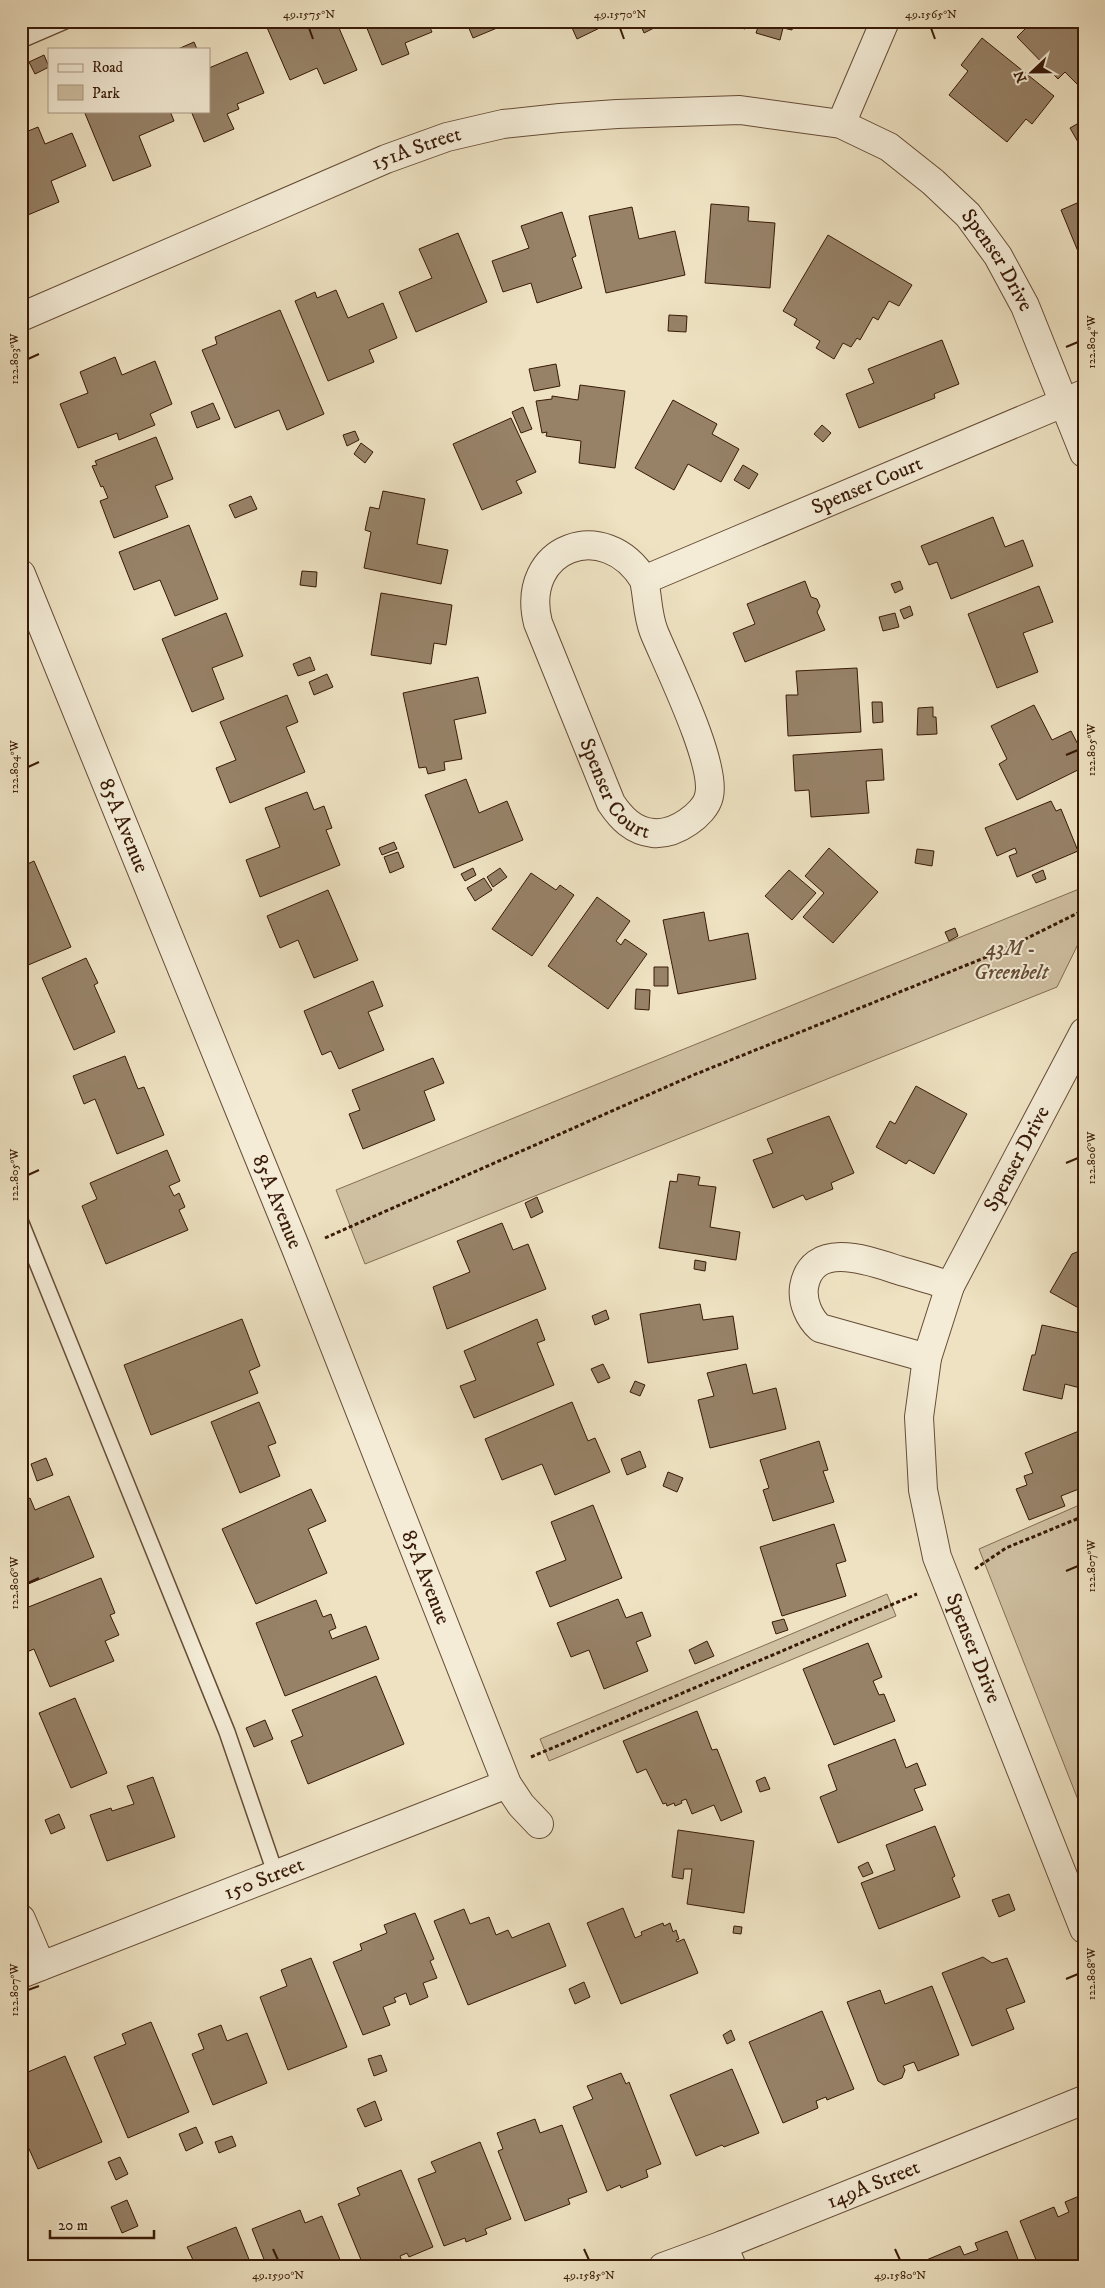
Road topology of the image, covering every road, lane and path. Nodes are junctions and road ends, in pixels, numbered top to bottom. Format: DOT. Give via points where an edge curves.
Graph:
graph roads {
  1 [pos="65,21"];
  2 [pos="885,21"];
  3 [pos="21,40"];
  4 [pos="841,124"];
  5 [pos="21,317"];
  6 [pos="1074,398"];
  7 [pos="1084,453"];
  8 [pos="21,574"];
  9 [pos="644,580"];
  10 [pos="1084,910"];
  11 [pos="1084,1032"];
  12 [pos="21,1223"];
  13 [pos="318,1241"];
  14 [pos="950,1286"];
  15 [pos="927,1358"];
  16 [pos="1084,1516"];
  17 [pos="974,1570"];
  18 [pos="920,1593"];
  19 [pos="530,1758"];
  20 [pos="507,1784"];
  21 [pos="539,1824"];
  22 [pos="276,1875"];
  23 [pos="21,1919"];
  24 [pos="1084,1929"];
  25 [pos="31,1970"];
  26 [pos="1084,2100"];
  27 [pos="728,2256"];
  28 [pos="663,2267"];
  1 -- 3 [label="lane"];
  2 -- 4 [label="street"];
  4 -- 5 [label="street, 151A Street" via="740,110 626,113 503,124 447,137 386,159"];
  4 -- 6 [label="street, Spenser Drive" via="889,147 968,215 998,256"];
  6 -- 7 [label="street, Spenser Drive"];
  6 -- 9 [label="street, Spenser Court"];
  8 -- 20 [label="street, 85A Avenue" via="297,1251"];
  9 -- 9 [label="street, Spenser Court" via="624,557 611,550 595,546 578,547 558,555 544,568 536,587 535,605 538,623 611,803 626,822 655,833 673,830 694,818 709,797 710,785 706,759 649,617"];
  10 -- 13 [label="path" via="999,952 692,1076"];
  11 -- 14 [label="street, Spenser Drive"];
  12 -- 22 [label="lane" via="227,1732"];
  14 -- 15 [label="street, Spenser Drive"];
  14 -- 15 [label="street" via="866,1260 838,1257 815,1266 804,1287 807,1308 820,1328"];
  15 -- 24 [label="street, Spenser Drive" via="921,1390 919,1445 923,1490 933,1540 945,1581"];
  16 -- 17 [label="path" via="1006,1548"];
  18 -- 19 [label="path"];
  20 -- 21 [label="street, 85A Avenue" via="521,1806"];
  20 -- 22 [label="street, 150 Street"];
  22 -- 25 [label="street, 150 Street"];
  23 -- 25 [label="street"];
  26 -- 27 [label="street, 149A Street"];
  27 -- 28 [label="street, 149A Street"];
}
